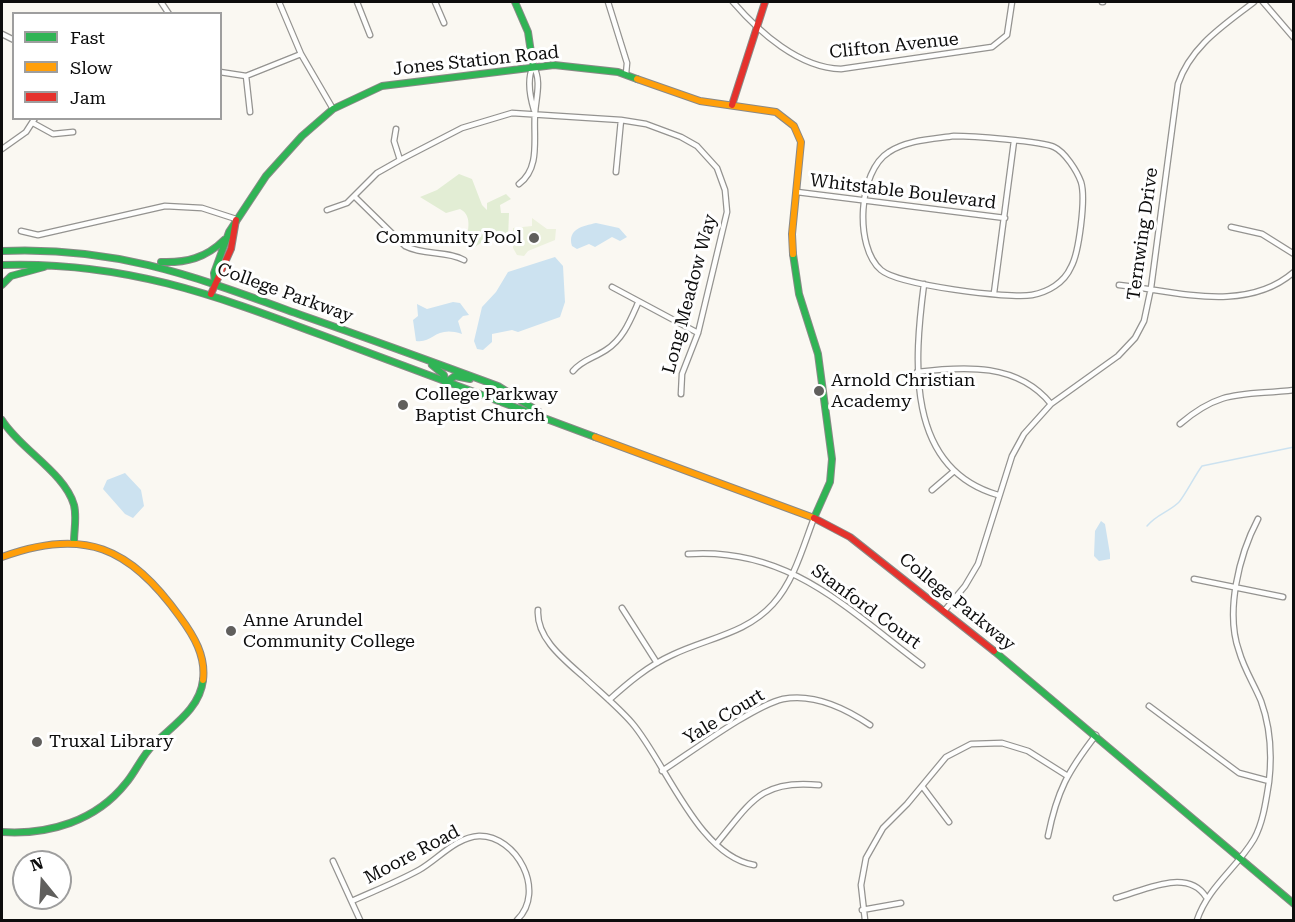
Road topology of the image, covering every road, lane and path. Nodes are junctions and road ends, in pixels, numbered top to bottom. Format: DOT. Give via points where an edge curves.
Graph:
graph roads {
  1 [pos="279,2"];
  2 [pos="357,2"];
  3 [pos="435,2"];
  4 [pos="515,2"];
  5 [pos="608,2"];
  6 [pos="733,2"];
  7 [pos="765,2"];
  8 [pos="1012,2"];
  9 [pos="1254,2"];
  10 [pos="1263,2"];
  11 [pos="444,23"];
  12 [pos="756,28"];
  13 [pos="370,35"];
  14 [pos="1293,38"];
  15 [pos="301,54"];
  16 [pos="533,66"];
  17 [pos="222,72"];
  18 [pos="626,74"];
  19 [pos="246,76"];
  20 [pos="732,105"];
  21 [pos="333,109"];
  22 [pos="250,112"];
  23 [pos="535,112"];
  24 [pos="621,120"];
  25 [pos="34,121"];
  26 [pos="396,129"];
  27 [pos="73,132"];
  28 [pos="1014,141"];
  29 [pos="2,149"];
  30 [pos="400,160"];
  31 [pos="616,172"];
  32 [pos="519,184"];
  33 [pos="797,192"];
  34 [pos="354,196"];
  35 [pos="866,201"];
  36 [pos="327,210"];
  37 [pos="1005,218"];
  38 [pos="236,219"];
  39 [pos="1232,227"];
  40 [pos="21,231"];
  41 [pos="227,237"];
  42 [pos="2,251"];
  43 [pos="1293,254"];
  44 [pos="142,261"];
  45 [pos="464,261"];
  46 [pos="2,264"];
  47 [pos="60,264"];
  48 [pos="1293,272"];
  49 [pos="215,283"];
  50 [pos="924,284"];
  51 [pos="2,285"];
  52 [pos="1119,285"];
  53 [pos="612,287"];
  54 [pos="1151,288"];
  55 [pos="994,293"];
  56 [pos="211,294"];
  57 [pos="638,303"];
  58 [pos="698,333"];
  59 [pos="414,355"];
  60 [pos="573,371"];
  61 [pos="917,372"];
  62 [pos="445,383"];
  63 [pos="498,386"];
  64 [pos="1293,390"];
  65 [pos="681,394"];
  66 [pos="1051,404"];
  67 [pos="545,416"];
  68 [pos="2,420"];
  69 [pos="1180,424"];
  70 [pos="953,472"];
  71 [pos="932,490"];
  72 [pos="998,495"];
  73 [pos="814,518"];
  74 [pos="1258,519"];
  75 [pos="74,542"];
  76 [pos="688,554"];
  77 [pos="2,557"];
  78 [pos="793,572"];
  79 [pos="1194,579"];
  80 [pos="1237,587"];
  81 [pos="1283,597"];
  82 [pos="622,608"];
  83 [pos="538,610"];
  84 [pos="945,610"];
  85 [pos="657,663"];
  86 [pos="922,665"];
  87 [pos="609,700"];
  88 [pos="1149,706"];
  89 [pos="870,725"];
  90 [pos="1096,735"];
  91 [pos="662,771"];
  92 [pos="1066,775"];
  93 [pos="1269,781"];
  94 [pos="819,785"];
  95 [pos="922,786"];
  96 [pos="949,822"];
  97 [pos="2,833"];
  98 [pos="1048,836"];
  99 [pos="717,843"];
  100 [pos="1239,858"];
  101 [pos="333,861"];
  102 [pos="754,865"];
  103 [pos="1206,897"];
  104 [pos="1116,898"];
  105 [pos="352,901"];
  106 [pos="901,903"];
  107 [pos="1293,904"];
  108 [pos="862,910"];
  109 [pos="360,921"];
  110 [pos="517,921"];
  111 [pos="865,921"];
  112 [pos="1197,921"];
  1 -- 15 [label="street"];
  2 -- 13 [label="street"];
  3 -- 11 [label="street"];
  4 -- 16 [label="main road" via="528,32"];
  5 -- 18 [label="street" via="627,63"];
  6 -- 12 [label="street, Clifton Avenue"];
  7 -- 12 [label="main road"];
  8 -- 12 [label="street, Clifton Avenue" via="1007,35 992,47 841,69 825,69 810,63"];
  9 -- 54 [label="street, Ternwing Drive" via="1207,39 1184,67 1178,84"];
  10 -- 14 [label="street"];
  12 -- 20 [label="main road"];
  15 -- 19 [label="street"];
  15 -- 21 [label="street"];
  16 -- 18 [label="main road, Jones Station Road" via="581,67"];
  16 -- 21 [label="main road, Jones Station Road" via="382,86"];
  16 -- 23 [label="street" via="530,99"];
  17 -- 19 [label="street"];
  18 -- 20 [label="main road, Jones Station Road" via="685,97"];
  19 -- 22 [label="street"];
  20 -- 33 [label="main road, Jones Station Road" via="776,112 794,126 801,142"];
  21 -- 38 [label="main road, Jones Station Road" via="266,176"];
  23 -- 24 [label="street, Long Meadow Way"];
  23 -- 30 [label="street, Long Meadow Way" via="492,117"];
  23 -- 32 [label="street" via="532,168"];
  24 -- 31 [label="street"];
  24 -- 58 [label="street, Long Meadow Way" via="646,124 697,146 709,157 723,182 726,212"];
  25 -- 27 [label="street" via="53,134"];
  25 -- 29 [label="street" via="26,132"];
  26 -- 30 [label="street" via="394,141"];
  28 -- 35 [label="street" via="954,136 900,146 874,167"];
  28 -- 37 [label="street"];
  28 -- 55 [label="street" via="1054,147 1069,161 1082,183 1076,252 1060,283 1043,293"];
  30 -- 34 [label="street, Long Meadow Way" via="377,173"];
  33 -- 35 [label="street, Whitstable Boulevard"];
  33 -- 73 [label="main road, Jones Station Road" via="793,260 818,354 832,459 830,482"];
  34 -- 36 [label="street, Long Meadow Way"];
  34 -- 45 [label="street" via="405,246 415,251 455,255"];
  35 -- 37 [label="street, Whitstable Boulevard"];
  35 -- 50 [label="street" via="862,232 868,255 891,276"];
  37 -- 55 [label="street"];
  38 -- 40 [label="street" via="202,208 165,206 38,235"];
  38 -- 41 [label="main road, Jones Station Road"];
  38 -- 49 [label="main road, Jones Station Road" via="237,232 222,276"];
  39 -- 43 [label="street" via="1262,234"];
  41 -- 44 [label="main road" via="212,252 195,260"];
  41 -- 49 [label="main road, Jones Station Road" via="214,273"];
  42 -- 44 [label="main road, College Parkway" via="59,249"];
  44 -- 49 [label="main road, College Parkway"];
  46 -- 47 [label="main road, College Parkway"];
  47 -- 51 [label="main road" via="11,276"];
  47 -- 56 [label="main road, College Parkway" via="132,273"];
  48 -- 54 [label="street" via="1272,287 1231,297"];
  49 -- 56 [label="main road, Jones Station Road"];
  49 -- 59 [label="main road, College Parkway"];
  50 -- 55 [label="street"];
  50 -- 61 [label="street"];
  52 -- 54 [label="street"];
  53 -- 57 [label="street"];
  54 -- 66 [label="street, Ternwing Drive" via="1144,321 1135,338 1118,356"];
  56 -- 62 [label="main road, College Parkway"];
  57 -- 58 [label="street"];
  57 -- 60 [label="street" via="620,338"];
  58 -- 65 [label="street, Long Meadow Way" via="682,374"];
  59 -- 62 [label="main road" via="439,369"];
  59 -- 63 [label="main road, College Parkway"];
  61 -- 66 [label="street" via="971,368 1014,375 1032,384"];
  61 -- 70 [label="street" via="931,434"];
  62 -- 63 [label="main road" via="463,377"];
  62 -- 67 [label="main road, College Parkway"];
  63 -- 67 [label="main road, College Parkway"];
  64 -- 69 [label="street" via="1234,394 1203,406"];
  66 -- 72 [label="street, Ternwing Drive" via="1020,442"];
  67 -- 73 [label="main road, College Parkway"];
  68 -- 75 [label="main road" via="15,440 51,473 72,500"];
  70 -- 71 [label="street"];
  70 -- 72 [label="street"];
  72 -- 84 [label="street, Ternwing Drive" via="978,564"];
  73 -- 78 [label="street"];
  73 -- 84 [label="main road, College Parkway" via="850,537"];
  74 -- 80 [label="street"];
  75 -- 77 [label="main road" via="39,544"];
  75 -- 97 [label="main road" via="116,554 151,578 196,642 204,675 196,701 186,715 150,747 109,801 56,829 29,835"];
  76 -- 78 [label="street, Stanford Court" via="745,556"];
  78 -- 85 [label="street" via="773,604 754,621"];
  78 -- 86 [label="street, Stanford Court"];
  79 -- 80 [label="street"];
  80 -- 81 [label="street"];
  80 -- 93 [label="street" via="1234,633 1266,720"];
  82 -- 85 [label="street"];
  83 -- 87 [label="street" via="537,622 553,648"];
  84 -- 90 [label="main road, College Parkway"];
  85 -- 87 [label="street"];
  87 -- 91 [label="street" via="633,724"];
  88 -- 93 [label="street" via="1232,769"];
  89 -- 91 [label="street, Yale Court" via="852,713 817,700 783,699 739,721"];
  90 -- 92 [label="street"];
  90 -- 100 [label="main road, College Parkway"];
  91 -- 99 [label="street" via="698,825"];
  92 -- 95 [label="street" via="1028,751 1002,742 984,742 946,757"];
  92 -- 98 [label="street" via="1054,805"];
  93 -- 100 [label="street" via="1258,832"];
  94 -- 99 [label="street" via="779,785 757,796"];
  95 -- 96 [label="street"];
  95 -- 108 [label="street" via="883,828 866,858"];
  99 -- 102 [label="street" via="736,859"];
  100 -- 103 [label="street"];
  100 -- 107 [label="main road, College Parkway"];
  101 -- 105 [label="street"];
  103 -- 104 [label="street" via="1202,890 1181,882"];
  103 -- 112 [label="street"];
  105 -- 109 [label="street"];
  105 -- 110 [label="street, Moore Road" via="478,836 507,849 528,878 529,901"];
  106 -- 108 [label="street"];
  108 -- 111 [label="street"];
}
